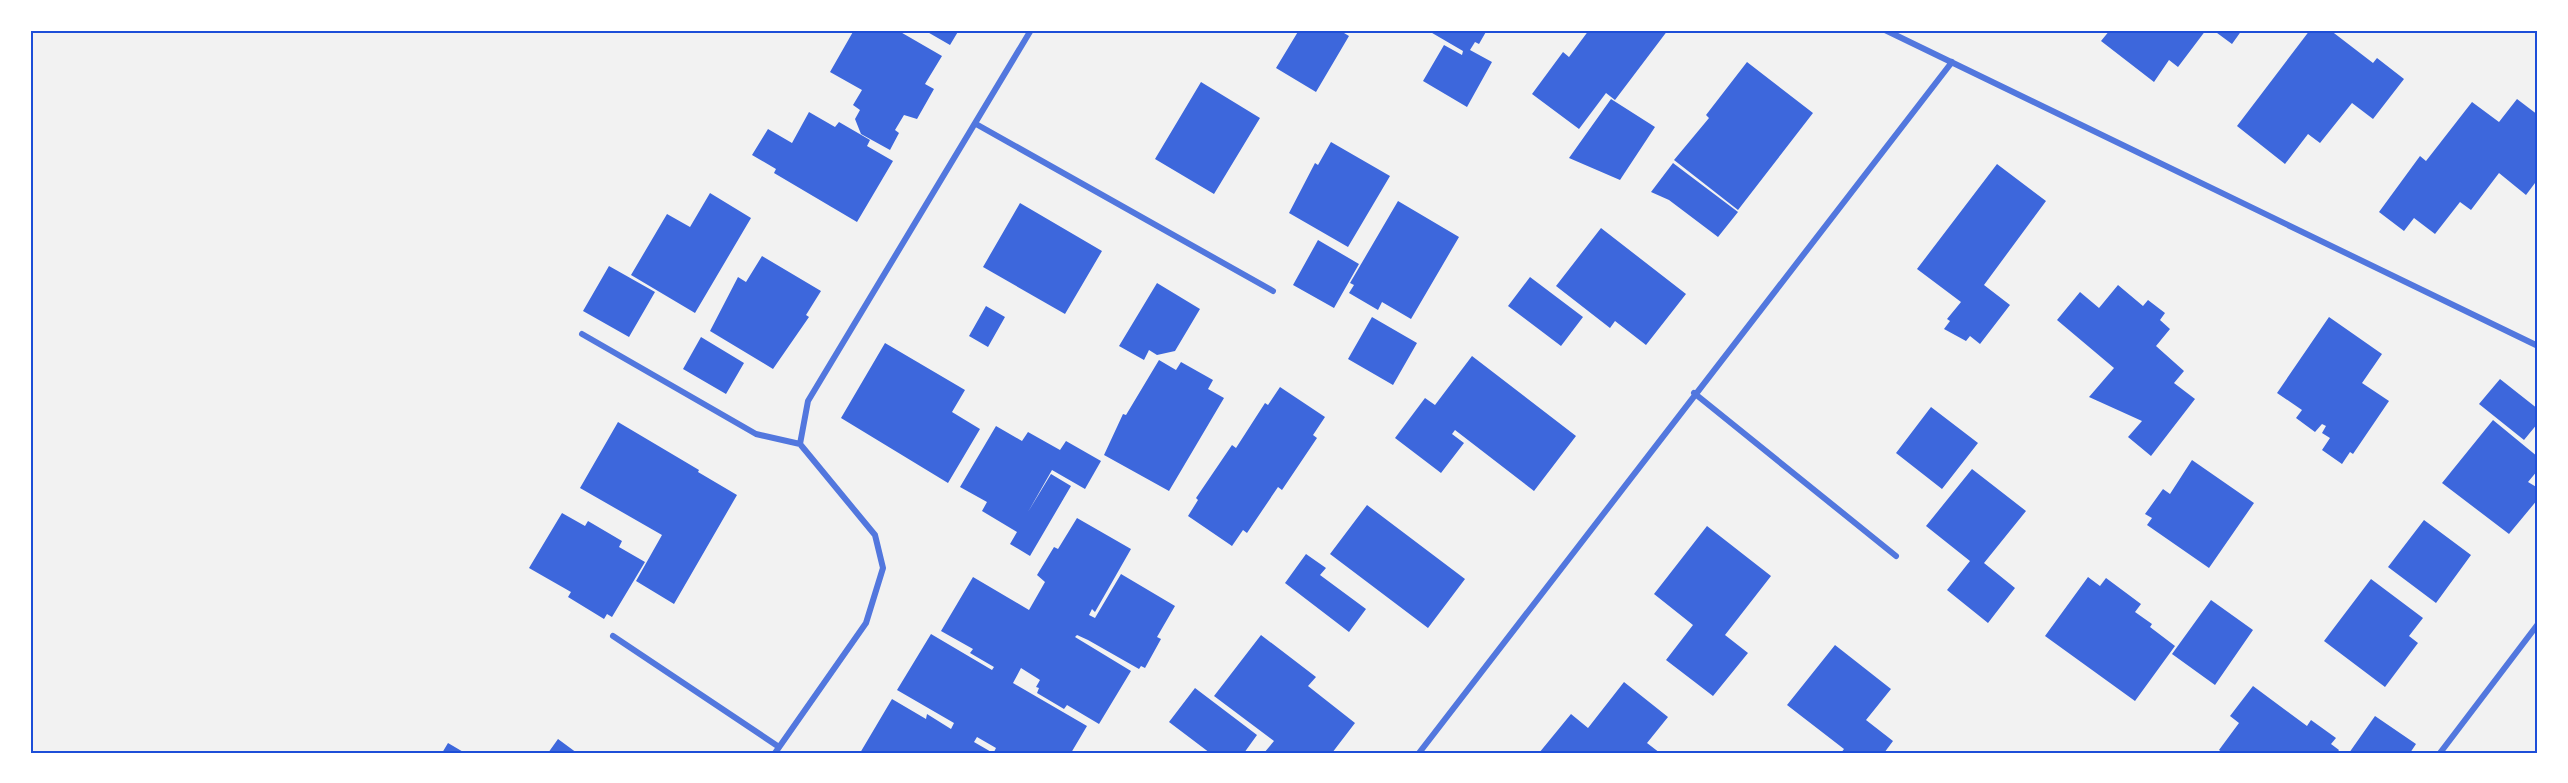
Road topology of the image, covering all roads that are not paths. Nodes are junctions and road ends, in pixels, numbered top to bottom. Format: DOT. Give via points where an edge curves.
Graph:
graph roads {
  1 [pos="1031,30"];
  2 [pos="1885,30"];
  3 [pos="1952,62"];
  4 [pos="976,124"];
  5 [pos="1273,291"];
  6 [pos="582,334"];
  7 [pos="2538,346"];
  8 [pos="1694,393"];
  9 [pos="800,444"];
  10 [pos="1896,556"];
  11 [pos="2538,624"];
  12 [pos="613,636"];
  13 [pos="777,750"];
  14 [pos="1423,752"];
  15 [pos="2440,753"];
  1 -- 4 [label="street"];
  2 -- 3 [label="street"];
  3 -- 7 [label="street"];
  3 -- 8 [label="street"];
  4 -- 5 [label="street"];
  4 -- 9 [label="street" via="808,401"];
  6 -- 9 [label="street" via="756,434"];
  8 -- 10 [label="street"];
  8 -- 14 [label="street"];
  9 -- 13 [label="street" via="875,535 883,568 866,623"];
  11 -- 15 [label="street"];
  12 -- 13 [label="street"];
}
